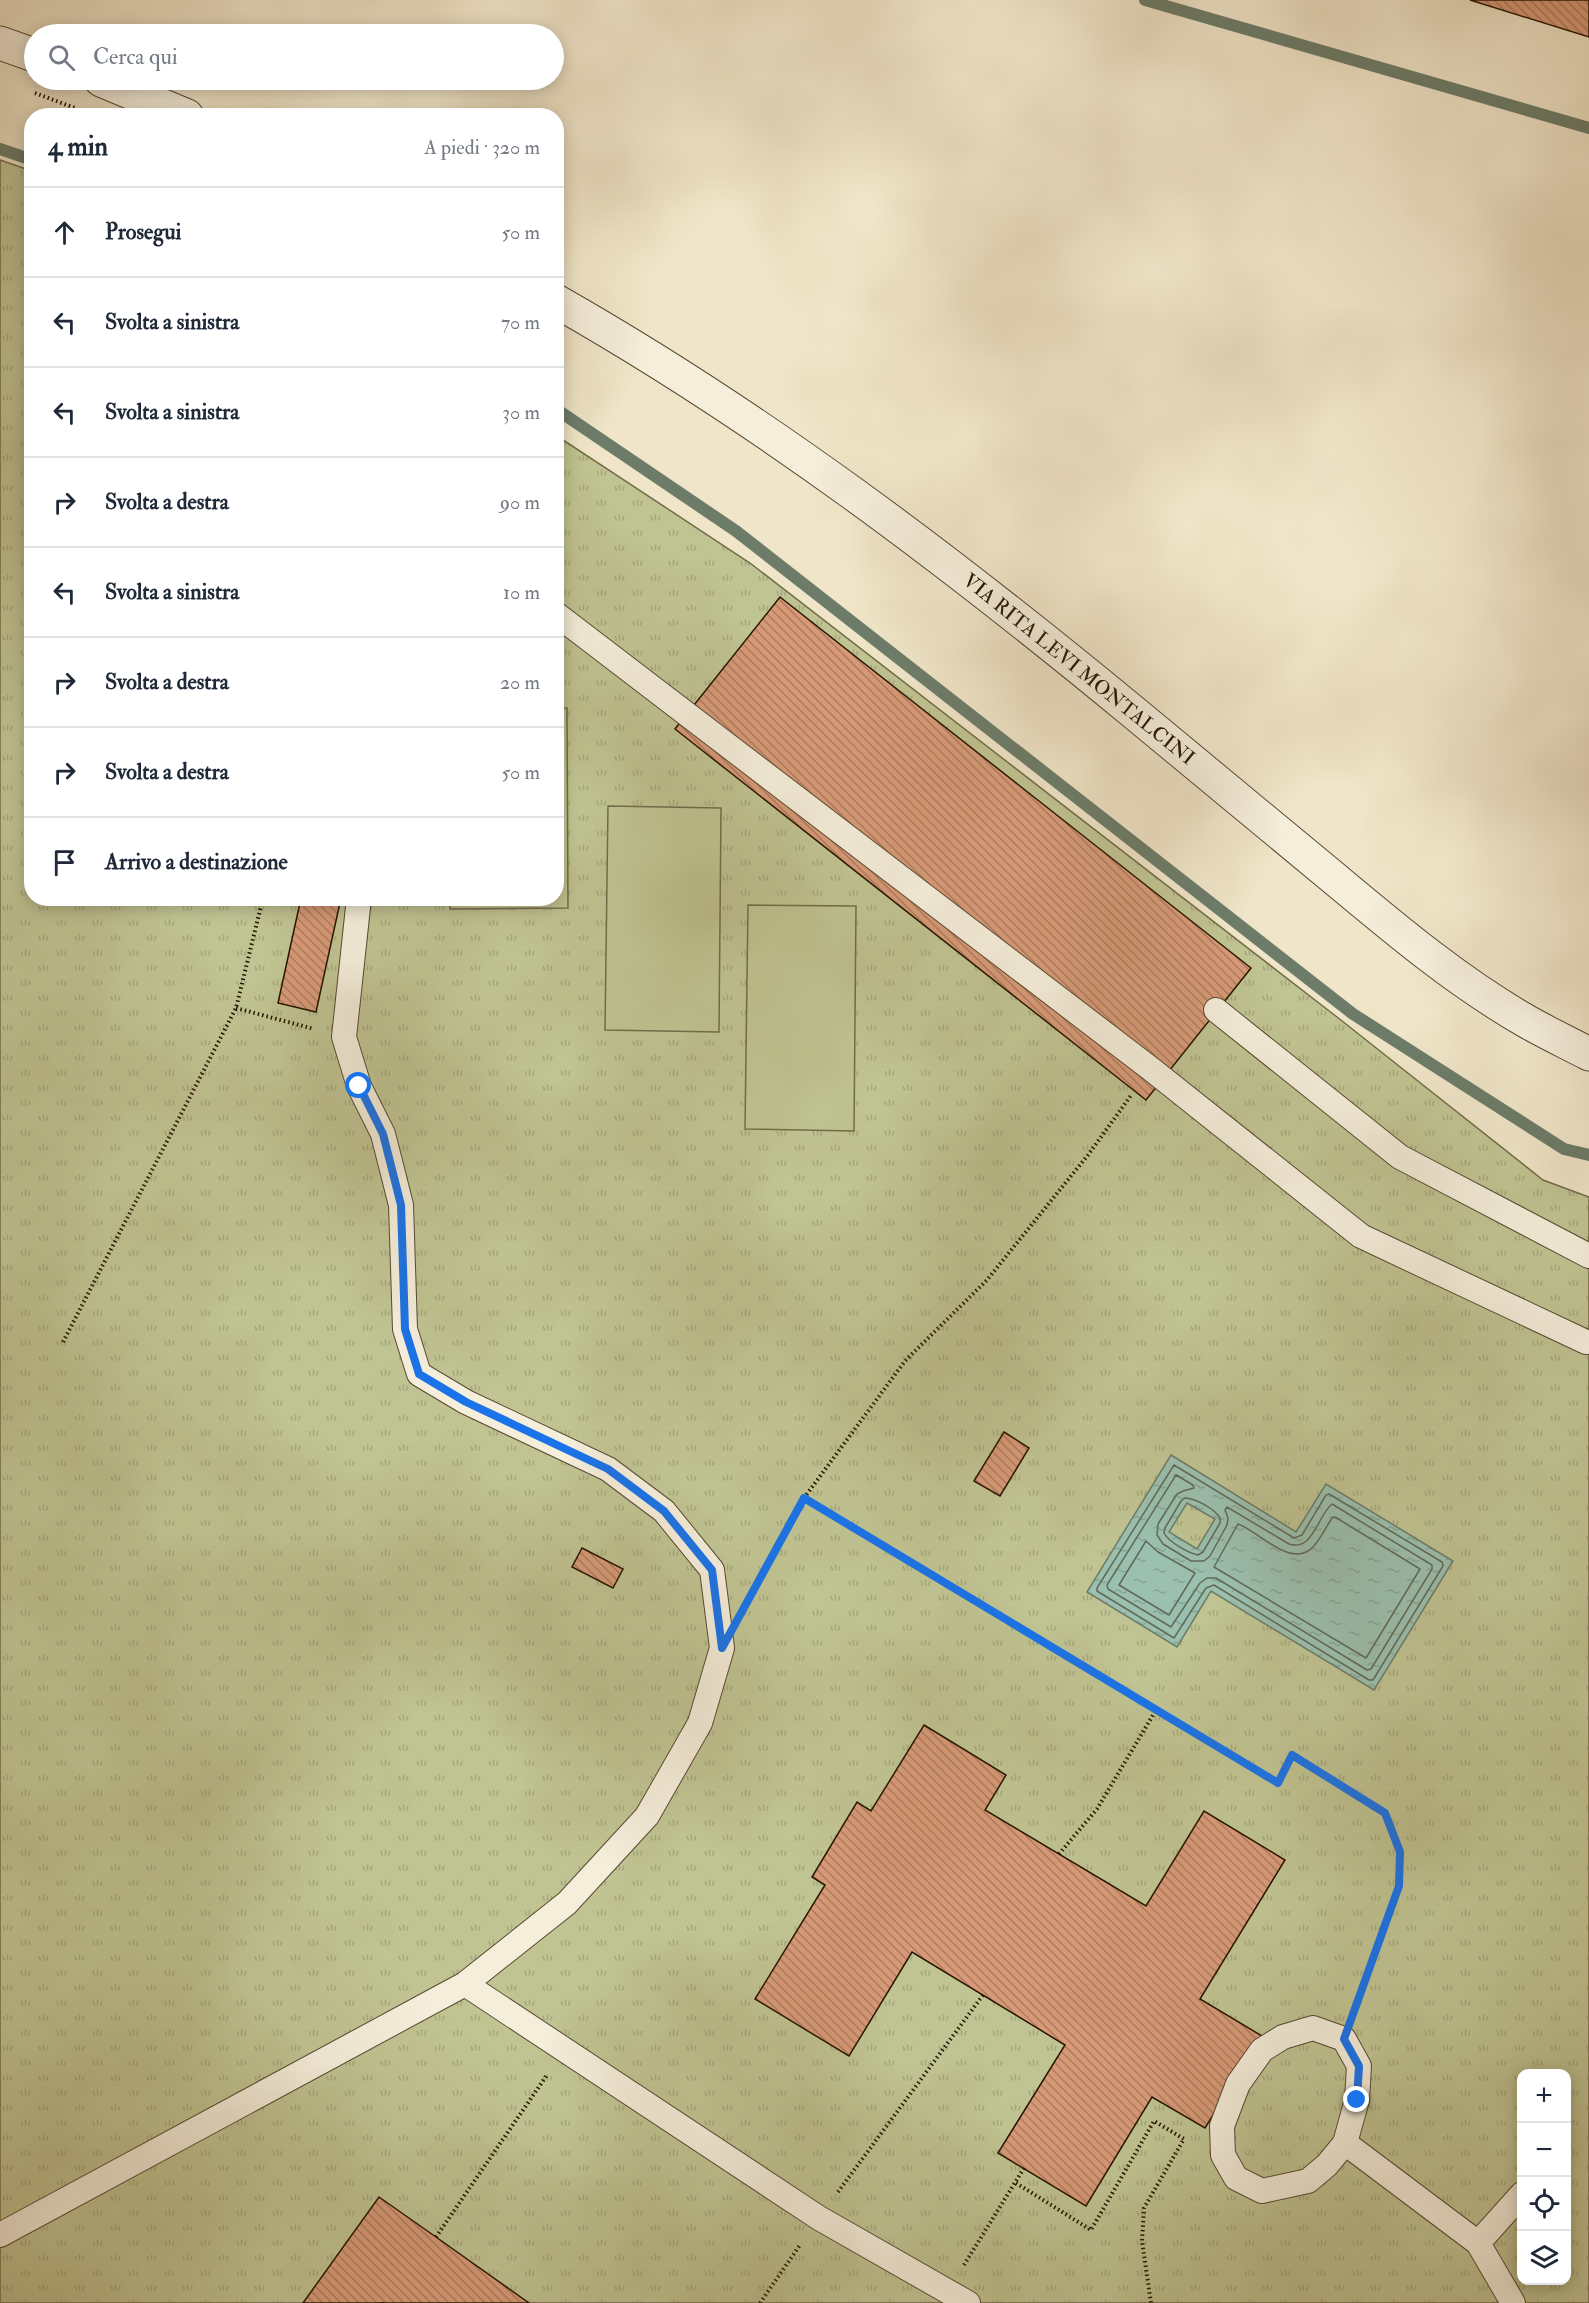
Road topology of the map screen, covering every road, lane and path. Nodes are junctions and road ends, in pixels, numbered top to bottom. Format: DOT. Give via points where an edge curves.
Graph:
graph roads {
  1 [pos="0,43"];
  2 [pos="24,51"];
  3 [pos="125,90"];
  4 [pos="32,92"];
  5 [pos="75,108"];
  6 [pos="168,108"];
  7 [pos="564,305"];
  8 [pos="564,620"];
  9 [pos="261,906"];
  10 [pos="358,906"];
  11 [pos="236,1008"];
  12 [pos="1216,1010"];
  13 [pos="344,1037"];
  14 [pos="1589,1054"];
  15 [pos="1151,1069"];
  16 [pos="1589,1256"];
  17 [pos="1588,1339"];
  18 [pos="63,1342"];
  19 [pos="804,1498"];
  20 [pos="749,1598"];
  21 [pos="1156,1710"];
  22 [pos="1059,1854"];
  23 [pos="465,1984"];
  24 [pos="983,1995"];
  25 [pos="1344,2039"];
  26 [pos="565,2050"];
  27 [pos="1346,2143"];
  28 [pos="1024,2168"];
  29 [pos="1016,2183"];
  30 [pos="1517,2199"];
  31 [pos="819,2218"];
  32 [pos="0,2235"];
  33 [pos="436,2237"];
  34 [pos="1478,2243"];
  35 [pos="958,2297"];
  36 [pos="760,2303"];
  37 [pos="1151,2303"];
  38 [pos="1513,2303"];
  1 -- 2 [label="street"];
  3 -- 6 [label="street"];
  4 -- 5 [label="path"];
  7 -- 14 [label="street, VIA RITA LEVI MONTALCINI" via="712,396 890,519 990,594 1449,970 1525,1020"];
  8 -- 15 [label="lane"];
  9 -- 11 [label="path"];
  10 -- 13 [label="lane"];
  11 -- 13 [label="path"];
  11 -- 18 [label="path"];
  12 -- 16 [label="lane" via="1400,1157"];
  13 -- 23 [label="lane" via="359,1086 383,1134 401,1205 405,1329 419,1374 466,1402 608,1469 664,1511 712,1570 722,1648 700,1723 647,1816 567,1903"];
  15 -- 17 [label="lane" via="1361,1236"];
  15 -- 19 [label="path" via="1088,1155 987,1280 905,1361"];
  19 -- 20 [label="path"];
  19 -- 21 [label="path"];
  21 -- 22 [label="path" via="1097,1809"];
  21 -- 25 [label="path" via="1278,1783 1292,1755 1385,1813 1400,1852 1399,1886"];
  23 -- 26 [label="lane"];
  23 -- 32 [label="lane"];
  24 -- 31 [label="path"];
  25 -- 27 [label="lane" via="1359,2066 1357,2100"];
  25 -- 27 [label="lane" via="1312,2028 1283,2037 1262,2050 1238,2084 1222,2126 1223,2154 1236,2178 1262,2191 1308,2181"];
  26 -- 31 [label="lane"];
  26 -- 33 [label="path"];
  27 -- 34 [label="lane"];
  28 -- 29 [label="path"];
  29 -- 35 [label="path"];
  29 -- 37 [label="path" via="1091,2230 1154,2121 1184,2139 1144,2208 1142,2241"];
  30 -- 34 [label="lane"];
  31 -- 35 [label="lane"];
  31 -- 36 [label="path"];
  34 -- 38 [label="lane"];
}
